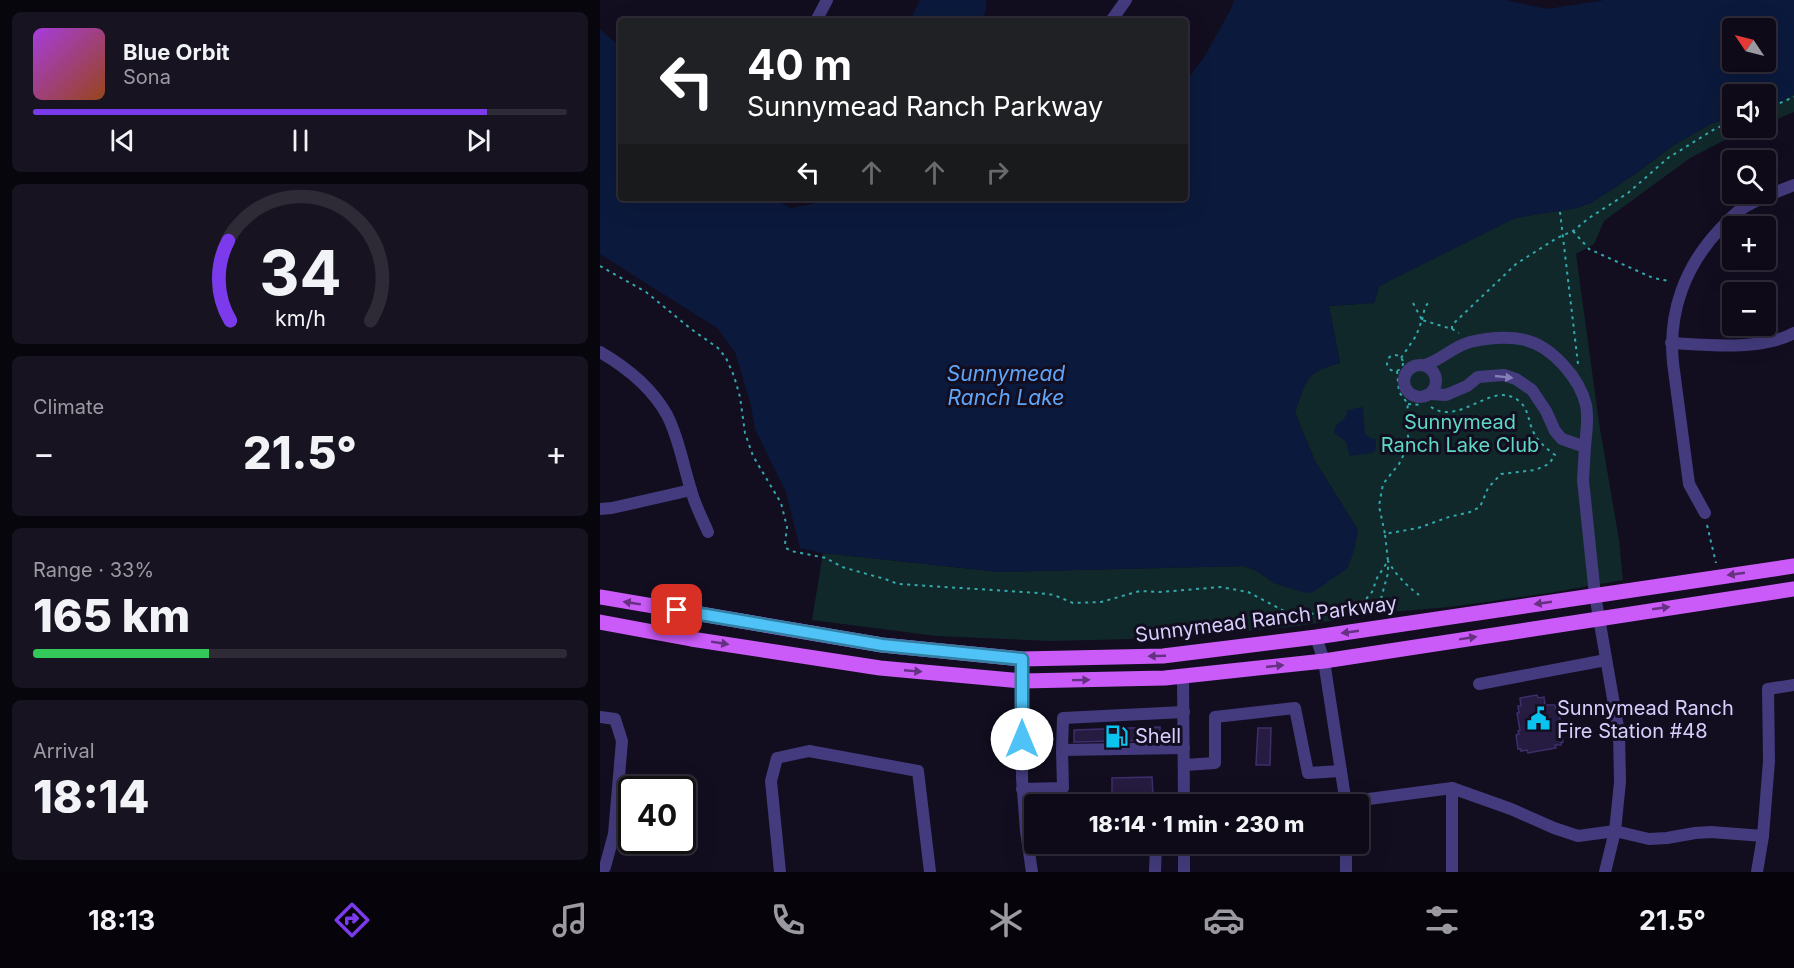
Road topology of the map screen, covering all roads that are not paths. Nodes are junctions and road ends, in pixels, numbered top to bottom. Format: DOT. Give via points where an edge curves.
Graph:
graph roads {
  1 [pos="827,0"];
  2 [pos="1126,0"];
  3 [pos="818,18"];
  4 [pos="1113,18"];
  5 [pos="1794,184"];
  6 [pos="1792,338"];
  7 [pos="1671,343"];
  8 [pos="600,352"];
  9 [pos="1425,366"];
  10 [pos="1430,394"];
  11 [pos="1585,447"];
  12 [pos="691,490"];
  13 [pos="600,509"];
  14 [pos="1705,513"];
  15 [pos="708,532"];
  16 [pos="1794,566"];
  17 [pos="1794,589"];
  18 [pos="1595,595"];
  19 [pos="600,597"];
  20 [pos="1598,618"];
  21 [pos="600,622"];
  22 [pos="1316,637"];
  23 [pos="1022,659"];
  24 [pos="1324,660"];
  25 [pos="1606,660"];
  26 [pos="1183,676"];
  27 [pos="1022,681"];
  28 [pos="1479,684"];
  29 [pos="1794,685"];
  30 [pos="1184,712"];
  31 [pos="600,717"];
  32 [pos="1184,748"];
  33 [pos="1062,750"];
  34 [pos="1185,765"];
  35 [pos="1341,771"];
  36 [pos="1452,788"];
  37 [pos="1023,789"];
  38 [pos="1184,794"];
  39 [pos="1345,794"];
  40 [pos="1369,800"];
  41 [pos="1615,831"];
  42 [pos="1763,836"];
  43 [pos="1156,854"];
  44 [pos="1184,854"];
  45 [pos="1346,854"];
  46 [pos="602,868"];
  47 [pos="780,872"];
  48 [pos="930,872"];
  49 [pos="1032,872"];
  50 [pos="1155,872"];
  51 [pos="1184,872"];
  52 [pos="1346,872"];
  53 [pos="1452,872"];
  54 [pos="1605,872"];
  55 [pos="1757,872"];
  1 -- 3 [label="street"];
  2 -- 4 [label="street"];
  5 -- 7 [label="street" via="1740,210 1700,253 1678,299"];
  6 -- 7 [label="street" via="1730,345"];
  7 -- 14 [label="street" via="1689,484"];
  8 -- 12 [label="street" via="642,382 658,400 674,432"];
  9 -- 10 [label="street" via="1435,376"];
  9 -- 10 [label="street" via="1409,368 1403,384 1413,396"];
  9 -- 11 [label="street" via="1467,343 1492,338 1528,340 1563,365 1578,386 1588,422"];
  10 -- 11 [label="street, one-way" via="1446,395 1478,377 1504,375 1516,379 1532,390 1562,439"];
  11 -- 18 [label="street" via="1583,480"];
  12 -- 13 [label="street"];
  12 -- 15 [label="street"];
  16 -- 18 [label="main road, Sunnymead Ranch Parkway, one-way"];
  20 -- 17 [label="main road, one-way"];
  18 -- 20 [label="street"];
  18 -- 22 [label="main road, Sunnymead Ranch Parkway, one-way"];
  23 -- 19 [label="main road, Sunnymead Ranch Parkway, one-way" via="882,645"];
  24 -- 20 [label="main road, one-way"];
  20 -- 25 [label="street"];
  21 -- 27 [label="main road, one-way" via="880,668"];
  22 -- 23 [label="main road, Sunnymead Ranch Parkway, one-way" via="1163,656"];
  22 -- 24 [label="street"];
  23 -- 27 [label="street"];
  26 -- 24 [label="main road, one-way"];
  24 -- 35 [label="street"];
  25 -- 28 [label="street"];
  25 -- 41 [label="street" via="1619,734 1620,783"];
  27 -- 26 [label="main road, one-way"];
  26 -- 30 [label="street"];
  27 -- 37 [label="street"];
  29 -- 42 [label="street" via="1768,689 1769,761"];
  30 -- 32 [label="street"];
  30 -- 33 [label="street" via="1063,718"];
  31 -- 46 [label="street" via="615,719 622,741 614,834"];
  32 -- 33 [label="street"];
  32 -- 34 [label="street"];
  33 -- 37 [label="street" via="1063,788"];
  34 -- 35 [label="street" via="1215,763 1215,717 1295,708 1308,773"];
  34 -- 38 [label="street"];
  35 -- 39 [label="street"];
  36 -- 40 [label="street"];
  36 -- 41 [label="street" via="1578,836"];
  36 -- 53 [label="street"];
  37 -- 49 [label="street"];
  41 -- 42 [label="street" via="1649,838 1712,832"];
  41 -- 54 [label="street"];
  42 -- 55 [label="street"];
  43 -- 50 [label="street"];
  44 -- 51 [label="street"];
  45 -- 52 [label="street"];
  47 -- 48 [label="street" via="771,781 777,758 809,751 918,771"];
}
